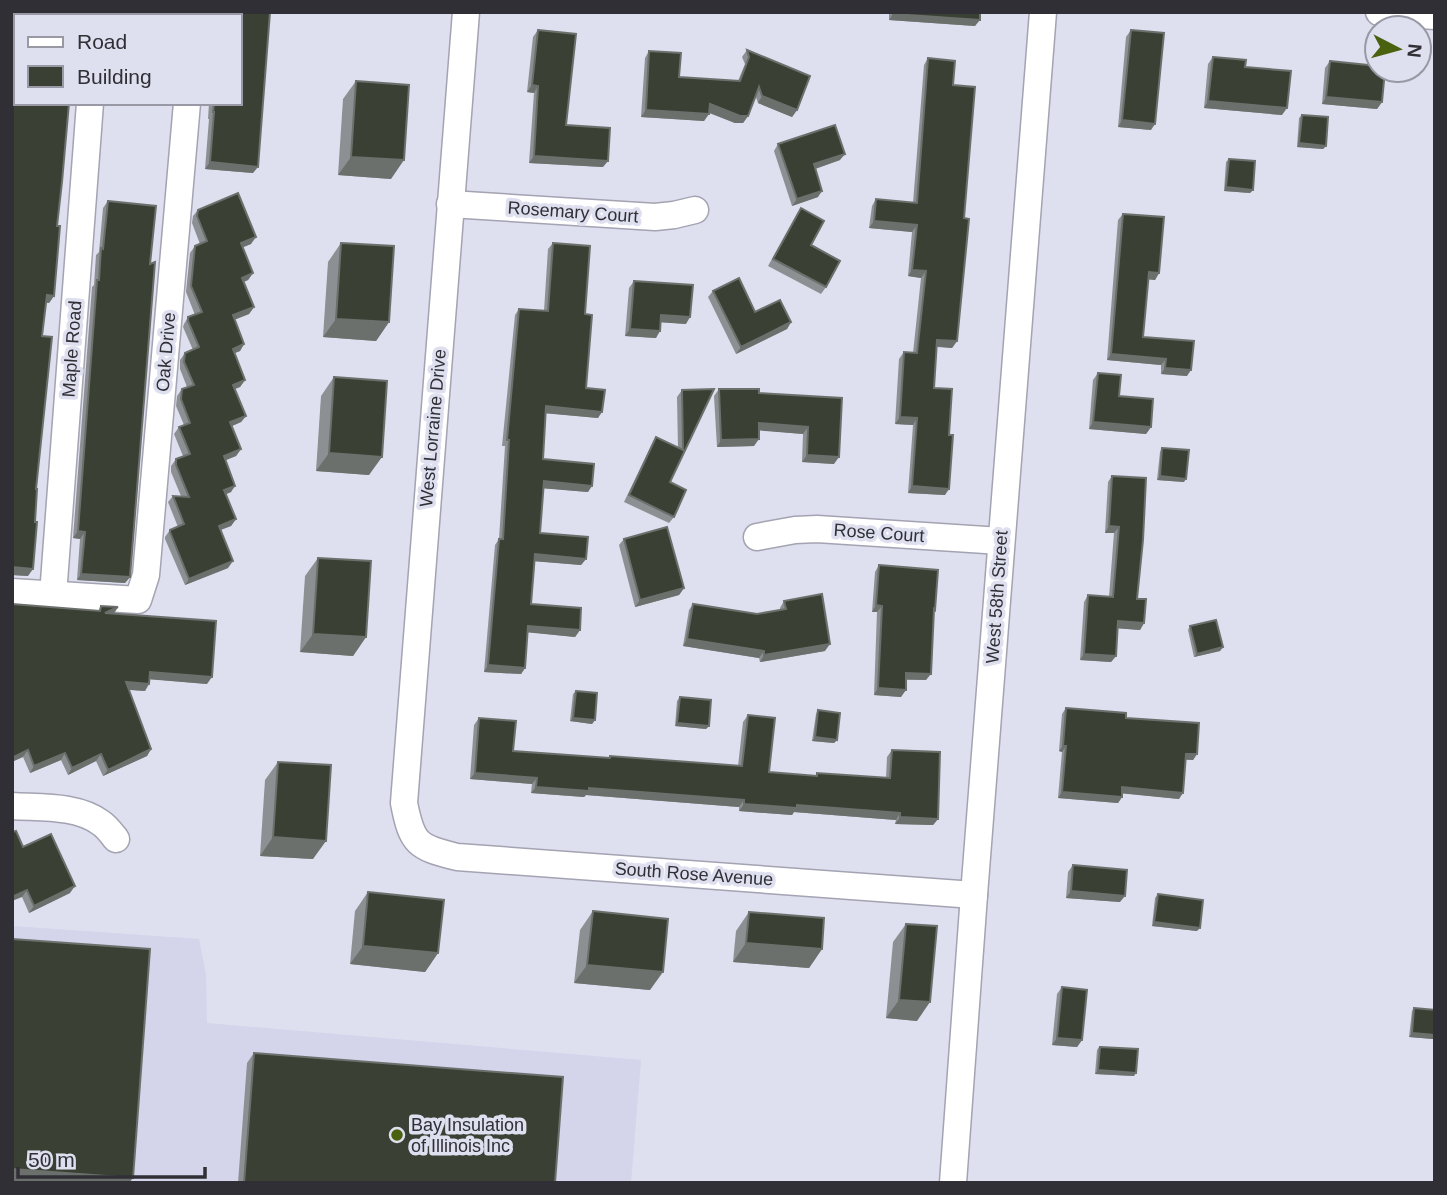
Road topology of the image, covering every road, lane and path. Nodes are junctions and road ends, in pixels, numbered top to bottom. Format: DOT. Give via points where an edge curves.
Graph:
graph roads {
  1 [pos="466,12"];
  2 [pos="1043,12"];
  3 [pos="1378,12"];
  4 [pos="1435,16"];
  5 [pos="90,105"];
  6 [pos="187,105"];
  7 [pos="450,204"];
  8 [pos="695,210"];
  9 [pos="757,537"];
  10 [pos="1001,541"];
  11 [pos="12,592"];
  12 [pos="53,595"];
  13 [pos="12,806"];
  14 [pos="116,839"];
  15 [pos="416,842"];
  16 [pos="974,895"];
  17 [pos="953,1183"];
  1 -- 7 [label="street, West Lorraine Drive"];
  2 -- 10 [label="street, West 58th Street"];
  3 -- 4 [label="street"];
  5 -- 12 [label="street, Maple Road"];
  6 -- 12 [label="street, Oak Drive" via="146,575 138,600"];
  7 -- 8 [label="street, Rosemary Court" via="654,217"];
  7 -- 15 [label="street, West Lorraine Drive" via="404,803"];
  9 -- 10 [label="street, Rose Court" via="817,529"];
  10 -- 16 [label="street, West 58th Street"];
  11 -- 12 [label="street"];
  13 -- 14 [label="street" via="83,814 101,823"];
  15 -- 16 [label="street, South Rose Avenue" via="457,857"];
  16 -- 17 [label="street, West 58th Street"];
}
